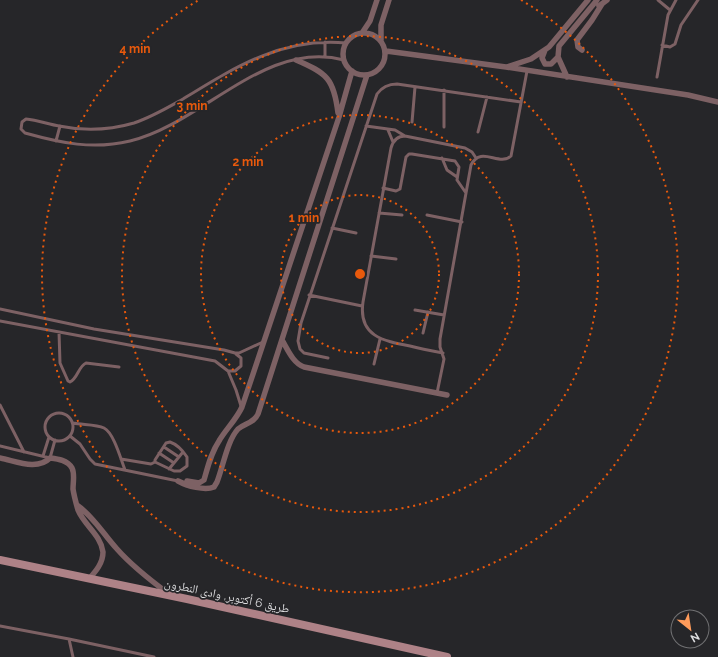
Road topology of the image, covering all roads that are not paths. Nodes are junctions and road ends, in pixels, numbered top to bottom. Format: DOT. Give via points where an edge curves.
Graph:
graph roads {
  1 [pos="377,0"];
  2 [pos="389,0"];
  3 [pos="582,0"];
  4 [pos="588,0"];
  5 [pos="607,0"];
  6 [pos="658,0"];
  7 [pos="676,0"];
  8 [pos="698,0"];
  9 [pos="600,2"];
  10 [pos="581,8"];
  11 [pos="670,10"];
  12 [pos="362,33"];
  13 [pos="381,41"];
  14 [pos="325,42"];
  15 [pos="346,43"];
  16 [pos="662,45"];
  17 [pos="545,50"];
  18 [pos="582,50"];
  19 [pos="386,51"];
  20 [pos="325,57"];
  21 [pos="558,57"];
  22 [pos="296,60"];
  23 [pos="344,60"];
  24 [pos="506,67"];
  25 [pos="352,71"];
  26 [pos="527,71"];
  27 [pos="367,75"];
  28 [pos="567,77"];
  29 [pos="656,77"];
  30 [pos="415,87"];
  31 [pos="444,90"];
  32 [pos="487,97"];
  33 [pos="521,102"];
  34 [pos="718,102"];
  35 [pos="339,117"];
  36 [pos="412,122"];
  37 [pos="60,126"];
  38 [pos="366,126"];
  39 [pos="444,127"];
  40 [pos="388,130"];
  41 [pos="478,132"];
  42 [pos="405,136"];
  43 [pos="56,141"];
  44 [pos="393,142"];
  45 [pos="442,158"];
  46 [pos="476,158"];
  47 [pos="457,177"];
  48 [pos="383,188"];
  49 [pos="467,193"];
  50 [pos="379,213"];
  51 [pos="402,215"];
  52 [pos="427,215"];
  53 [pos="462,222"];
  54 [pos="332,228"];
  55 [pos="356,233"];
  56 [pos="371,256"];
  57 [pos="396,259"];
  58 [pos="309,295"];
  59 [pos="362,306"];
  60 [pos="0,309"];
  61 [pos="415,310"];
  62 [pos="428,312"];
  63 [pos="444,315"];
  64 [pos="0,321"];
  65 [pos="59,332"];
  66 [pos="423,333"];
  67 [pos="380,339"];
  68 [pos="282,340"];
  69 [pos="263,342"];
  70 [pos="235,353"];
  71 [pos="443,353"];
  72 [pos="328,358"];
  73 [pos="374,364"];
  74 [pos="119,367"];
  75 [pos="228,371"];
  76 [pos="437,393"];
  77 [pos="446,395"];
  78 [pos="0,405"];
  79 [pos="242,407"];
  80 [pos="236,419"];
  81 [pos="73,424"];
  82 [pos="244,425"];
  83 [pos="70,436"];
  84 [pos="49,437"];
  85 [pos="55,440"];
  86 [pos="0,446"];
  87 [pos="164,447"];
  88 [pos="24,452"];
  89 [pos="183,452"];
  90 [pos="159,453"];
  91 [pos="43,456"];
  92 [pos="179,457"];
  93 [pos="0,458"];
  94 [pos="50,458"];
  95 [pos="121,459"];
  96 [pos="155,462"];
  97 [pos="174,463"];
  98 [pos="169,469"];
  99 [pos="125,470"];
  100 [pos="204,480"];
  101 [pos="178,481"];
  102 [pos="211,488"];
  103 [pos="77,505"];
  104 [pos="0,560"];
  105 [pos="89,579"];
  106 [pos="172,596"];
  107 [pos="0,626"];
  108 [pos="69,639"];
  109 [pos="73,657"];
  110 [pos="154,657"];
  111 [pos="447,657"];
  1 -- 12 [label="street" via="370,21"];
  2 -- 13 [label="street" via="381,25"];
  3 -- 10 [label="street"];
  4 -- 10 [label="street"];
  5 -- 9 [label="street"];
  6 -- 11 [label="lane"];
  7 -- 11 [label="lane"];
  8 -- 16 [label="lane" via="681,25 674,44 670,47"];
  9 -- 18 [label="street" via="592,20 576,40"];
  9 -- 21 [label="street" via="588,11 561,42"];
  10 -- 17 [label="street"];
  11 -- 16 [label="lane"];
  12 -- 13 [label="street" via="373,34"];
  12 -- 15 [label="street" via="351,37"];
  13 -- 19 [label="street"];
  14 -- 15 [label="lane"];
  14 -- 20 [label="lane"];
  14 -- 37 [label="lane" via="294,45 264,54 168,108 134,123 97,129"];
  15 -- 23 [label="street"];
  16 -- 29 [label="lane"];
  17 -- 21 [label="street" via="542,58 545,64 551,64"];
  17 -- 24 [label="street" via="531,59"];
  19 -- 24 [label="street"];
  19 -- 27 [label="street" via="382,67"];
  20 -- 22 [label="lane"];
  20 -- 23 [label="lane"];
  21 -- 28 [label="street"];
  22 -- 35 [label="street" via="315,68 329,81 335,92"];
  22 -- 43 [label="lane" via="263,71 164,129 147,136 103,145 76,145"];
  23 -- 25 [label="street"];
  24 -- 26 [label="street"];
  25 -- 27 [label="street"];
  25 -- 35 [label="street"];
  26 -- 28 [label="street"];
  26 -- 33 [label="lane"];
  27 -- 68 [label="street"];
  28 -- 34 [label="street" via="688,95"];
  30 -- 31 [label="lane"];
  30 -- 36 [label="lane"];
  30 -- 38 [label="lane" via="394,84 383,88 377,94"];
  31 -- 32 [label="lane"];
  31 -- 39 [label="lane"];
  32 -- 33 [label="lane"];
  32 -- 41 [label="lane"];
  33 -- 46 [label="lane" via="511,156 503,160 484,156"];
  35 -- 69 [label="street"];
  37 -- 43 [label="lane"];
  37 -- 43 [label="lane" via="29,119 21,124 20,129 25,133"];
  38 -- 40 [label="lane"];
  38 -- 54 [label="lane"];
  40 -- 42 [label="lane" via="395,130"];
  40 -- 44 [label="lane"];
  42 -- 44 [label="lane" via="398,137"];
  42 -- 46 [label="lane" via="465,148"];
  44 -- 48 [label="lane"];
  45 -- 47 [label="lane" via="447,170"];
  45 -- 47 [label="lane" via="457,162"];
  45 -- 48 [label="lane" via="408,154 400,189 396,191"];
  46 -- 49 [label="lane" via="471,165"];
  47 -- 49 [label="lane"];
  48 -- 50 [label="lane"];
  49 -- 53 [label="lane"];
  50 -- 51 [label="lane"];
  50 -- 56 [label="lane"];
  52 -- 53 [label="lane"];
  53 -- 63 [label="lane"];
  54 -- 55 [label="lane"];
  54 -- 58 [label="lane"];
  56 -- 57 [label="lane"];
  56 -- 59 [label="lane"];
  58 -- 59 [label="lane"];
  58 -- 72 [label="lane" via="301,323 298,347 304,353"];
  59 -- 67 [label="lane" via="368,327"];
  60 -- 70 [label="lane"];
  61 -- 62 [label="lane"];
  62 -- 63 [label="lane"];
  62 -- 66 [label="lane"];
  63 -- 71 [label="lane" via="440,339"];
  64 -- 65 [label="lane"];
  65 -- 74 [label="lane" via="60,363 68,381 73,380 86,363"];
  65 -- 75 [label="lane" via="210,360"];
  67 -- 71 [label="lane"];
  67 -- 73 [label="lane"];
  68 -- 76 [label="street" via="297,363 304,367"];
  68 -- 82 [label="street" via="258,414"];
  69 -- 70 [label="lane"];
  69 -- 79 [label="street"];
  70 -- 75 [label="lane" via="241,358 241,366 235,371"];
  71 -- 76 [label="lane"];
  75 -- 79 [label="lane"];
  76 -- 77 [label="street"];
  78 -- 88 [label="lane"];
  79 -- 80 [label="street"];
  80 -- 82 [label="street"];
  80 -- 100 [label="street" via="214,449"];
  81 -- 83 [label="lane"];
  81 -- 84 [label="lane" via="66,414 53,414 46,424"];
  81 -- 95 [label="lane" via="101,427 106,430"];
  82 -- 102 [label="street" via="232,438 218,482"];
  83 -- 85 [label="lane" via="62,441"];
  83 -- 99 [label="lane" via="80,444 95,464"];
  84 -- 85 [label="lane"];
  84 -- 91 [label="lane"];
  85 -- 94 [label="lane"];
  86 -- 88 [label="lane"];
  87 -- 89 [label="lane" via="166,443 172,442"];
  87 -- 90 [label="lane"];
  87 -- 92 [label="lane"];
  88 -- 91 [label="lane"];
  89 -- 92 [label="lane"];
  89 -- 98 [label="lane" via="188,460 185,468 177,472"];
  90 -- 96 [label="lane"];
  90 -- 97 [label="lane"];
  91 -- 94 [label="lane"];
  92 -- 97 [label="lane"];
  93 -- 94 [label="street" via="36,465"];
  94 -- 103 [label="street" via="64,461 72,469"];
  95 -- 96 [label="lane" via="151,464"];
  95 -- 99 [label="lane"];
  96 -- 98 [label="lane"];
  97 -- 98 [label="lane"];
  99 -- 101 [label="lane"];
  100 -- 101 [label="street" via="199,483"];
  100 -- 102 [label="street"];
  101 -- 102 [label="street"];
  103 -- 105 [label="street" via="83,519 102,547 102,560"];
  103 -- 106 [label="street" via="132,564"];
  104 -- 105 [label="street, طريق 6 أكتوبر, وادى النطرون"];
  105 -- 106 [label="street, طريق 6 أكتوبر, وادى النطرون"];
  106 -- 111 [label="street, طريق 6 أكتوبر, وادى النطرون"];
  107 -- 108 [label="lane"];
  108 -- 109 [label="lane"];
  108 -- 110 [label="lane"];
}
